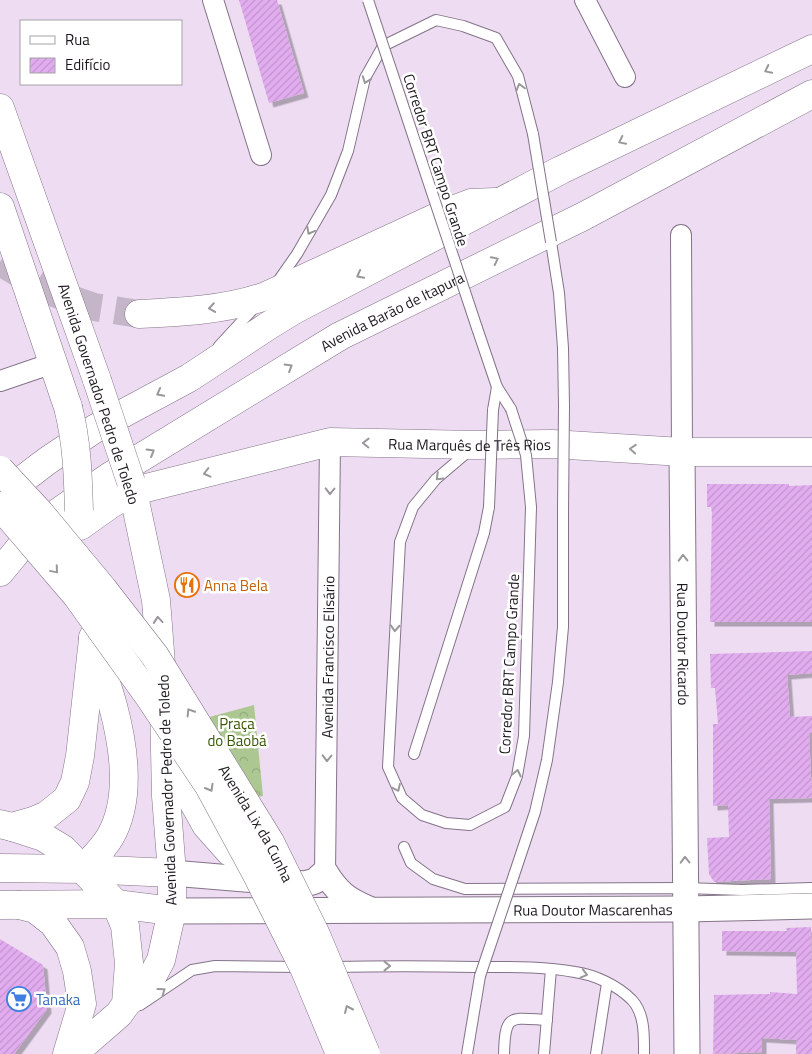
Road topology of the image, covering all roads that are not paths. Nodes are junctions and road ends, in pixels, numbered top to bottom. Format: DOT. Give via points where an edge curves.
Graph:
graph roads {
  1 [pos="213,0"];
  2 [pos="368,0"];
  3 [pos="585,0"];
  4 [pos="812,49"];
  5 [pos="626,77"];
  6 [pos="812,94"];
  7 [pos="0,108"];
  8 [pos="261,155"];
  9 [pos="501,202"];
  10 [pos="0,207"];
  11 [pos="681,235"];
  12 [pos="266,296"];
  13 [pos="139,314"];
  14 [pos="53,363"];
  15 [pos="189,378"];
  16 [pos="0,381"];
  17 [pos="497,387"];
  18 [pos="330,442"];
  19 [pos="475,445"];
  20 [pos="682,452"];
  21 [pos="812,452"];
  22 [pos="0,470"];
  23 [pos="132,486"];
  24 [pos="0,496"];
  25 [pos="0,506"];
  26 [pos="79,519"];
  27 [pos="37,527"];
  28 [pos="0,572"];
  29 [pos="0,587"];
  30 [pos="93,639"];
  31 [pos="164,704"];
  32 [pos="414,754"];
  33 [pos="6,825"];
  34 [pos="404,847"];
  35 [pos="0,868"];
  36 [pos="83,869"];
  37 [pos="325,872"];
  38 [pos="172,873"];
  39 [pos="287,882"];
  40 [pos="812,888"];
  41 [pos="686,899"];
  42 [pos="116,904"];
  43 [pos="10,905"];
  44 [pos="812,906"];
  45 [pos="374,910"];
  46 [pos="172,912"];
  47 [pos="551,969"];
  48 [pos="608,983"];
  49 [pos="119,1013"];
  50 [pos="547,1020"];
  51 [pos="101,1045"];
  52 [pos="68,1054"];
  53 [pos="73,1054"];
  54 [pos="340,1054"];
  55 [pos="366,1054"];
  56 [pos="467,1054"];
  57 [pos="504,1054"];
  58 [pos="544,1054"];
  59 [pos="596,1054"];
  60 [pos="644,1054"];
  61 [pos="687,1054"];
  1 -- 8 [label="street"];
  2 -- 17 [label="lane, Corredor BRT Campo Grande, bridge"];
  3 -- 5 [label="street"];
  4 -- 9 [label="main road, one-way"];
  27 -- 6 [label="main road, Avenida Barão de Itapura, one-way" via="109,477 340,336 584,216"];
  7 -- 23 [label="main road, Avenida Governador Pedro de Toledo, bridge"];
  9 -- 12 [label="main road" via="471,203 450,211"];
  9 -- 15 [label="main road, one-way" via="294,310"];
  10 -- 14 [label="main road"];
  11 -- 20 [label="street, Rua Doutor Ricardo"];
  12 -- 13 [label="main road, one-way" via="242,304"];
  12 -- 15 [label="lane"];
  56 -- 12 [label="lane, one-way, bridge" via="480,976 535,812 547,760 563,627 564,406 559,293 533,134 518,76 496,38 436,20 383,46 365,78 348,151 331,195 297,254"];
  14 -- 16 [label="street"];
  14 -- 26 [label="main road, bridge" via="74,429"];
  15 -- 24 [label="main road, one-way" via="96,428"];
  19 -- 17 [label="lane, Corredor BRT Campo Grande, one-way, bridge" via="436,479 413,507 400,542 388,767 402,798 422,815 470,825 504,808 517,776 524,736 531,507 526,455 511,409"];
  17 -- 32 [label="lane, Corredor BRT Campo Grande, bridge" via="489,506 484,533"];
  19 -- 18 [label="main road, Rua Marquês de Três Rios, one-way"];
  18 -- 23 [label="main road, Rua Marquês de Três Rios, one-way"];
  18 -- 37 [label="street, Avenida Francisco Elisário, one-way"];
  20 -- 19 [label="main road, Rua Marquês de Três Rios, one-way" via="552,444"];
  20 -- 21 [label="main road, Rua Marquês de Três Rios"];
  41 -- 20 [label="street, Rua Doutor Ricardo, one-way"];
  55 -- 22 [label="main road, Avenida Lix da Cunha, one-way, bridge" via="316,935 270,842 155,656 40,513"];
  23 -- 26 [label="main road, Rua Marquês de Três Rios" via="111,504"];
  31 -- 23 [label="main road, Avenida Governador Pedro de Toledo, one-way" via="156,600"];
  25 -- 54 [label="main road, Avenida Lix da Cunha, one-way, bridge" via="77,596 209,786 305,970"];
  26 -- 30 [label="main road"];
  27 -- 28 [label="main road, Avenida Barão de Itapura"];
  27 -- 29 [label="main road"];
  30 -- 33 [label="main road" via="75,782 67,799 57,809 33,821"];
  30 -- 36 [label="main road" via="114,708 124,771 118,820 103,847"];
  31 -- 38 [label="main road, Avenida Governador Pedro de Toledo"];
  31 -- 39 [label="main road" via="192,798 206,825 230,852"];
  33 -- 36 [label="main road" via="54,843"];
  34 -- 41 [label="lane" via="411,863 433,879 465,889"];
  35 -- 36 [label="main road"];
  36 -- 38 [label="main road"];
  36 -- 42 [label="main road"];
  37 -- 39 [label="street" via="310,882"];
  37 -- 45 [label="street" via="340,893"];
  38 -- 39 [label="street"];
  38 -- 46 [label="main road, Avenida Governador Pedro de Toledo"];
  40 -- 41 [label="lane" via="742,890"];
  41 -- 44 [label="street, Rua Doutor Mascarenhas"];
  41 -- 45 [label="street, Rua Doutor Mascarenhas"];
  41 -- 61 [label="street, Rua Doutor Ricardo"];
  42 -- 43 [label="main road"];
  42 -- 46 [label="main road"];
  42 -- 49 [label="main road" via="125,926 129,963"];
  43 -- 52 [label="main road" via="35,909 53,924 70,947 82,1004"];
  45 -- 46 [label="street, Rua Doutor Mascarenhas"];
  46 -- 49 [label="main road, Avenida Governador Pedro de Toledo" via="161,960 153,975"];
  47 -- 48 [label="lane, one-way" via="575,972"];
  49 -- 47 [label="lane, one-way" via="146,1002 192,970 215,966"];
  47 -- 50 [label="lane"];
  48 -- 59 [label="lane"];
  48 -- 60 [label="lane" via="632,1001 641,1014"];
  49 -- 51 [label="lane"];
  49 -- 53 [label="main road, Avenida Governador Pedro de Toledo"];
  50 -- 57 [label="lane" via="518,1018 508,1024"];
  50 -- 58 [label="lane"];
}
